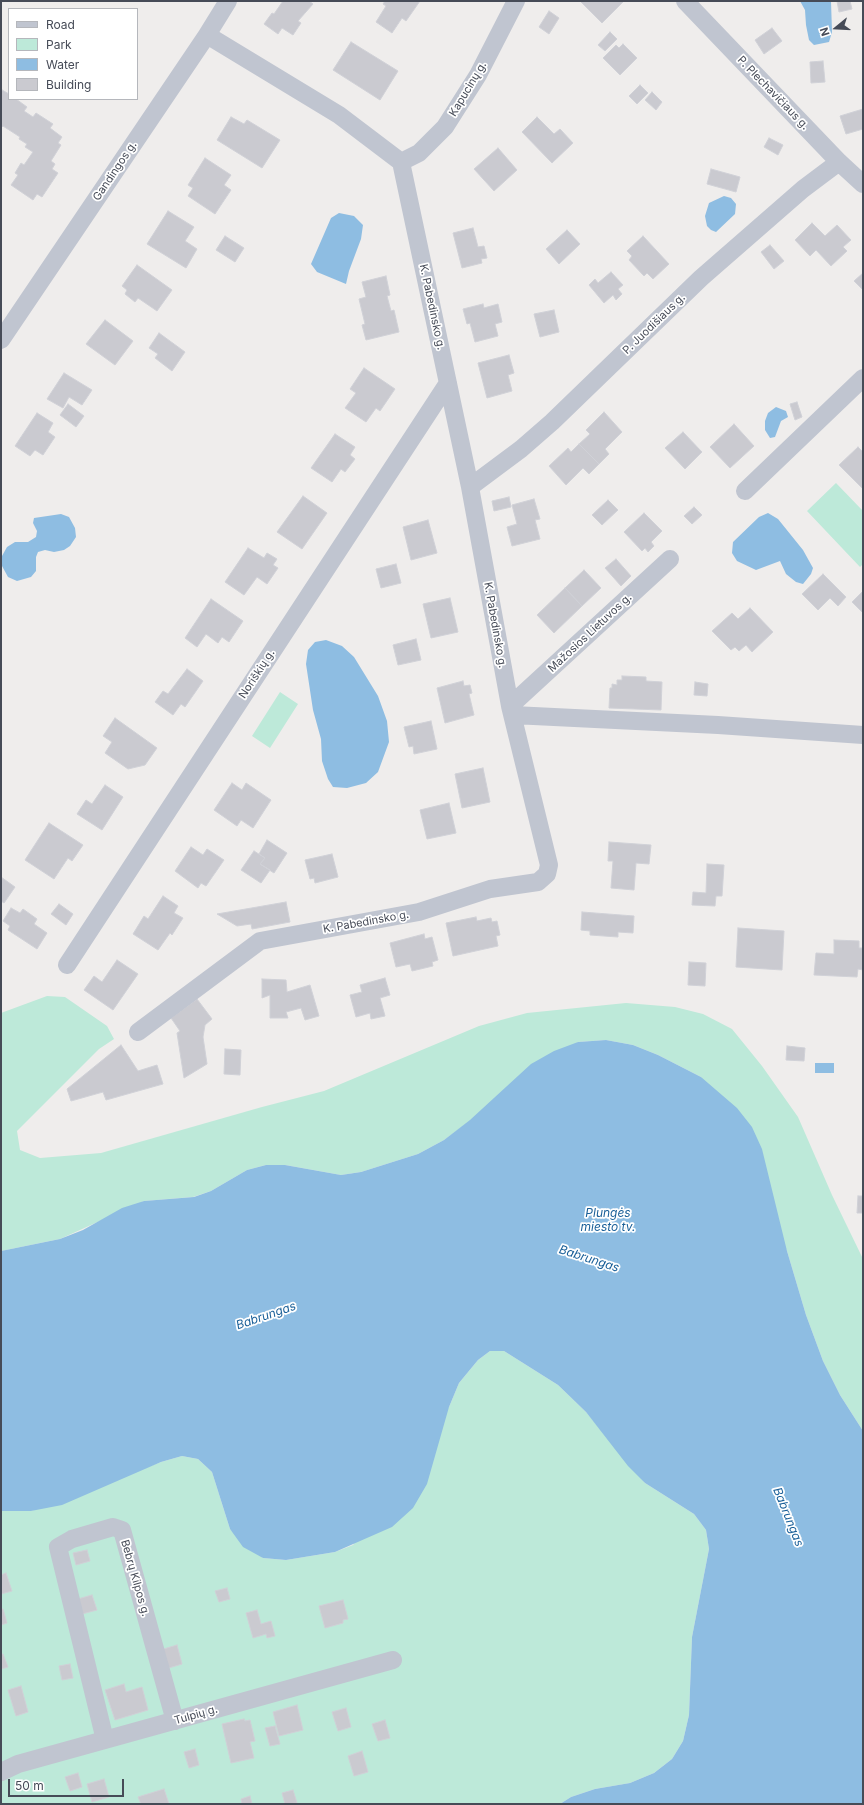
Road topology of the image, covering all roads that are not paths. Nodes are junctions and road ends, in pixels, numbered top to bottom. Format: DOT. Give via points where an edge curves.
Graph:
graph roads {
  1 [pos="228,1"];
  2 [pos="516,1"];
  3 [pos="685,1"];
  4 [pos="207,35"];
  5 [pos="401,162"];
  6 [pos="840,162"];
  7 [pos="863,184"];
  8 [pos="1,340"];
  9 [pos="863,378"];
  10 [pos="448,383"];
  11 [pos="470,487"];
  12 [pos="745,490"];
  13 [pos="670,559"];
  14 [pos="511,711"];
  15 [pos="863,736"];
  16 [pos="67,965"];
  17 [pos="138,1032"];
  18 [pos="393,1660"];
  19 [pos="175,1720"];
  20 [pos="105,1740"];
  21 [pos="1,1772"];
  1 -- 4 [label="street, Gandingos g."];
  2 -- 5 [label="street, Kapucinų g." via="478,75 445,127 419,153"];
  3 -- 6 [label="street, P. Plechavičiaus g."];
  4 -- 5 [label="street" via="339,115"];
  4 -- 8 [label="street, Gandingos g."];
  5 -- 10 [label="street, K. Pabedinsko g."];
  6 -- 7 [label="street, P. Plechavičiaus g."];
  6 -- 11 [label="street, P. Juodišiaus g." via="804,189 701,278 552,422"];
  9 -- 12 [label="street"];
  10 -- 11 [label="street, K. Pabedinsko g."];
  10 -- 16 [label="street, Noriškių g."];
  11 -- 14 [label="street, K. Pabedinsko g."];
  13 -- 14 [label="street, Mažosios Lietuvos g."];
  14 -- 15 [label="street"];
  14 -- 17 [label="street, K. Pabedinsko g." via="549,865 547,874 538,882 490,889 419,912 260,941"];
  18 -- 19 [label="street, Tulpių g."];
  19 -- 20 [label="street, Tulpių g."];
  19 -- 20 [label="street, Bebrų Kilpos g." via="122,1530 113,1527 72,1539 58,1547"];
  20 -- 21 [label="street, Tulpių g." via="18,1764"];
}
